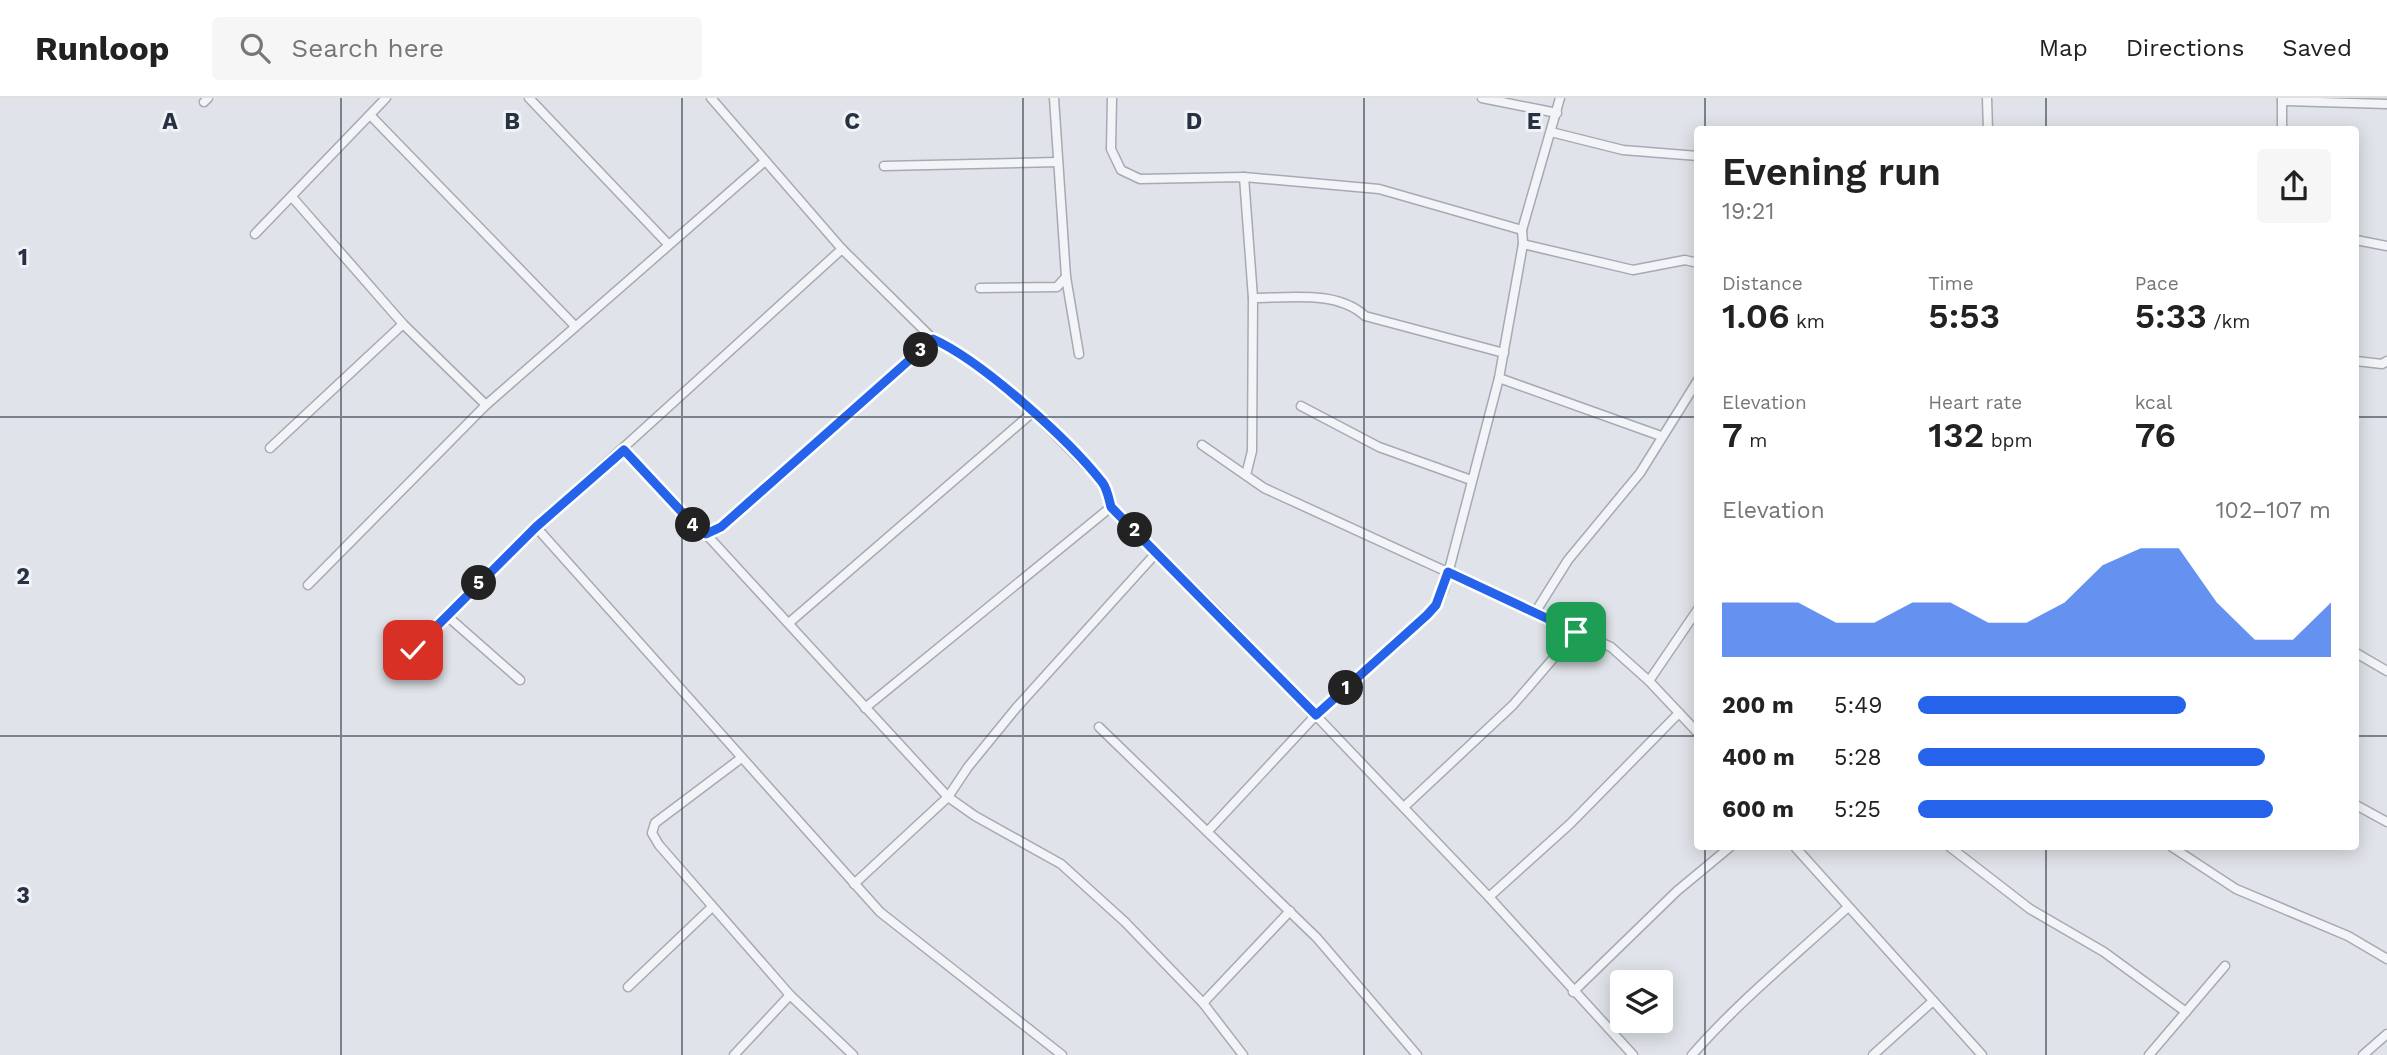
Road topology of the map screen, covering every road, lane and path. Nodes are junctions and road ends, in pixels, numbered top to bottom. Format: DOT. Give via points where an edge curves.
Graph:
graph roads {
  1 [pos="386,98"];
  2 [pos="529,98"];
  3 [pos="711,98"];
  4 [pos="1054,98"];
  5 [pos="1112,98"];
  6 [pos="1482,98"];
  7 [pos="1560,98"];
  8 [pos="1986,98"];
  9 [pos="2282,100"];
  10 [pos="2387,103"];
  11 [pos="1557,113"];
  12 [pos="371,116"];
  13 [pos="1988,126"];
  14 [pos="2282,126"];
  15 [pos="1551,132"];
  16 [pos="1694,156"];
  17 [pos="764,162"];
  18 [pos="1057,162"];
  19 [pos="884,166"];
  20 [pos="1244,177"];
  21 [pos="292,197"];
  22 [pos="1522,230"];
  23 [pos="255,233"];
  24 [pos="2359,241"];
  25 [pos="668,244"];
  26 [pos="1523,244"];
  27 [pos="2387,246"];
  28 [pos="842,249"];
  29 [pos="1694,262"];
  30 [pos="1066,278"];
  31 [pos="980,288"];
  32 [pos="1253,298"];
  33 [pos="403,324"];
  34 [pos="575,326"];
  35 [pos="933,339"];
  36 [pos="1504,353"];
  37 [pos="1079,354"];
  38 [pos="2359,360"];
  39 [pos="2387,361"];
  40 [pos="1499,378"];
  41 [pos="1694,386"];
  42 [pos="486,405"];
  43 [pos="1301,406"];
  44 [pos="1033,412"];
  45 [pos="1661,436"];
  46 [pos="1202,445"];
  47 [pos="270,448"];
  48 [pos="624,450"];
  49 [pos="1246,475"];
  50 [pos="1471,480"];
  51 [pos="1111,507"];
  52 [pos="536,527"];
  53 [pos="706,534"];
  54 [pos="1157,552"];
  55 [pos="1448,572"];
  56 [pos="309,585"];
  57 [pos="1536,611"];
  58 [pos="446,615"];
  59 [pos="1694,615"];
  60 [pos="790,622"];
  61 [pos="1576,632"];
  62 [pos="413,650"];
  63 [pos="2359,655"];
  64 [pos="2387,671"];
  65 [pos="520,680"];
  66 [pos="1649,681"];
  67 [pos="865,709"];
  68 [pos="1679,713"];
  69 [pos="1316,715"];
  70 [pos="1099,727"];
  71 [pos="1694,729"];
  72 [pos="740,759"];
  73 [pos="948,797"];
  74 [pos="1404,807"];
  75 [pos="2359,807"];
  76 [pos="2387,822"];
  77 [pos="1209,830"];
  78 [pos="1726,850"];
  79 [pos="1798,850"];
  80 [pos="1954,850"];
  81 [pos="2177,850"];
  82 [pos="854,884"];
  83 [pos="1489,897"];
  84 [pos="712,906"];
  85 [pos="1848,907"];
  86 [pos="1290,911"];
  87 [pos="2387,959"];
  88 [pos="2225,966"];
  89 [pos="628,987"];
  90 [pos="1573,992"];
  91 [pos="790,995"];
  92 [pos="1933,1001"];
  93 [pos="1203,1003"];
  94 [pos="2186,1013"];
  95 [pos="2387,1034"];
  96 [pos="734,1055"];
  97 [pos="853,1055"];
  98 [pos="1062,1055"];
  99 [pos="1242,1055"];
  100 [pos="1417,1055"];
  101 [pos="1633,1055"];
  102 [pos="1692,1055"];
  103 [pos="1873,1055"];
  104 [pos="1982,1055"];
  105 [pos="2149,1055"];
  106 [pos="2363,1055"];
  1 -- 12 [label="street"];
  2 -- 25 [label="street"];
  3 -- 17 [label="street"];
  4 -- 18 [label="street"];
  5 -- 20 [label="street" via="1111,149 1121,170 1140,179"];
  6 -- 11 [label="street"];
  7 -- 11 [label="street"];
  8 -- 13 [label="street"];
  9 -- 10 [label="street"];
  9 -- 14 [label="street"];
  11 -- 15 [label="street"];
  12 -- 21 [label="street"];
  12 -- 34 [label="street"];
  15 -- 16 [label="street" via="1623,150"];
  15 -- 22 [label="street"];
  17 -- 25 [label="street"];
  17 -- 28 [label="street"];
  18 -- 19 [label="street"];
  18 -- 30 [label="street"];
  20 -- 22 [label="street" via="1379,189"];
  20 -- 32 [label="street"];
  21 -- 23 [label="street"];
  21 -- 33 [label="street"];
  22 -- 26 [label="street"];
  24 -- 27 [label="street"];
  25 -- 34 [label="street"];
  26 -- 29 [label="street" via="1633,270"];
  26 -- 36 [label="street"];
  28 -- 35 [label="street"];
  28 -- 48 [label="street"];
  30 -- 31 [label="street" via="1057,287"];
  30 -- 37 [label="street"];
  32 -- 36 [label="street" via="1332,299 1352,304 1365,316"];
  32 -- 49 [label="street" via="1252,451"];
  33 -- 42 [label="street"];
  33 -- 47 [label="street"];
  34 -- 42 [label="street"];
  35 -- 44 [label="street" via="955,349"];
  35 -- 53 [label="street" via="721,527"];
  36 -- 40 [label="street"];
  38 -- 39 [label="street"];
  40 -- 45 [label="street"];
  40 -- 50 [label="street"];
  41 -- 45 [label="street"];
  42 -- 56 [label="street"];
  43 -- 50 [label="street" via="1379,447"];
  44 -- 51 [label="street" via="1104,484"];
  44 -- 60 [label="street"];
  45 -- 57 [label="street" via="1640,473 1568,560"];
  46 -- 49 [label="street"];
  48 -- 52 [label="street"];
  48 -- 53 [label="street"];
  49 -- 55 [label="street" via="1264,488"];
  50 -- 55 [label="street"];
  51 -- 54 [label="street"];
  51 -- 67 [label="street"];
  52 -- 58 [label="street"];
  52 -- 72 [label="street"];
  53 -- 60 [label="street"];
  54 -- 69 [label="street"];
  54 -- 73 [label="street" via="1017,707"];
  55 -- 57 [label="street"];
  55 -- 69 [label="street" via="1436,605 1427,615"];
  57 -- 61 [label="street"];
  58 -- 62 [label="street"];
  58 -- 65 [label="street"];
  59 -- 66 [label="street"];
  60 -- 67 [label="street"];
  61 -- 66 [label="street" via="1611,647"];
  61 -- 74 [label="street" via="1513,705"];
  63 -- 64 [label="street"];
  66 -- 68 [label="street"];
  67 -- 73 [label="street"];
  68 -- 71 [label="street"];
  68 -- 83 [label="street" via="1570,824"];
  69 -- 74 [label="street"];
  69 -- 77 [label="street"];
  70 -- 77 [label="street"];
  72 -- 82 [label="street"];
  72 -- 84 [label="street" via="655,823 652,833"];
  73 -- 82 [label="street"];
  73 -- 93 [label="street" via="1061,864"];
  74 -- 83 [label="street"];
  75 -- 76 [label="street"];
  77 -- 86 [label="street"];
  78 -- 90 [label="street"];
  79 -- 85 [label="street"];
  80 -- 94 [label="street" via="2029,909 2104,952"];
  81 -- 87 [label="street" via="2236,889 2348,936"];
  82 -- 98 [label="street" via="880,912"];
  83 -- 90 [label="street"];
  84 -- 89 [label="street"];
  84 -- 91 [label="street"];
  85 -- 92 [label="street"];
  85 -- 102 [label="street" via="1723,1019"];
  86 -- 93 [label="street"];
  86 -- 100 [label="street"];
  88 -- 94 [label="street"];
  90 -- 101 [label="street"];
  91 -- 96 [label="street"];
  91 -- 97 [label="street"];
  92 -- 103 [label="street"];
  92 -- 104 [label="street"];
  93 -- 99 [label="street"];
  94 -- 105 [label="street"];
  95 -- 106 [label="street"];
}
